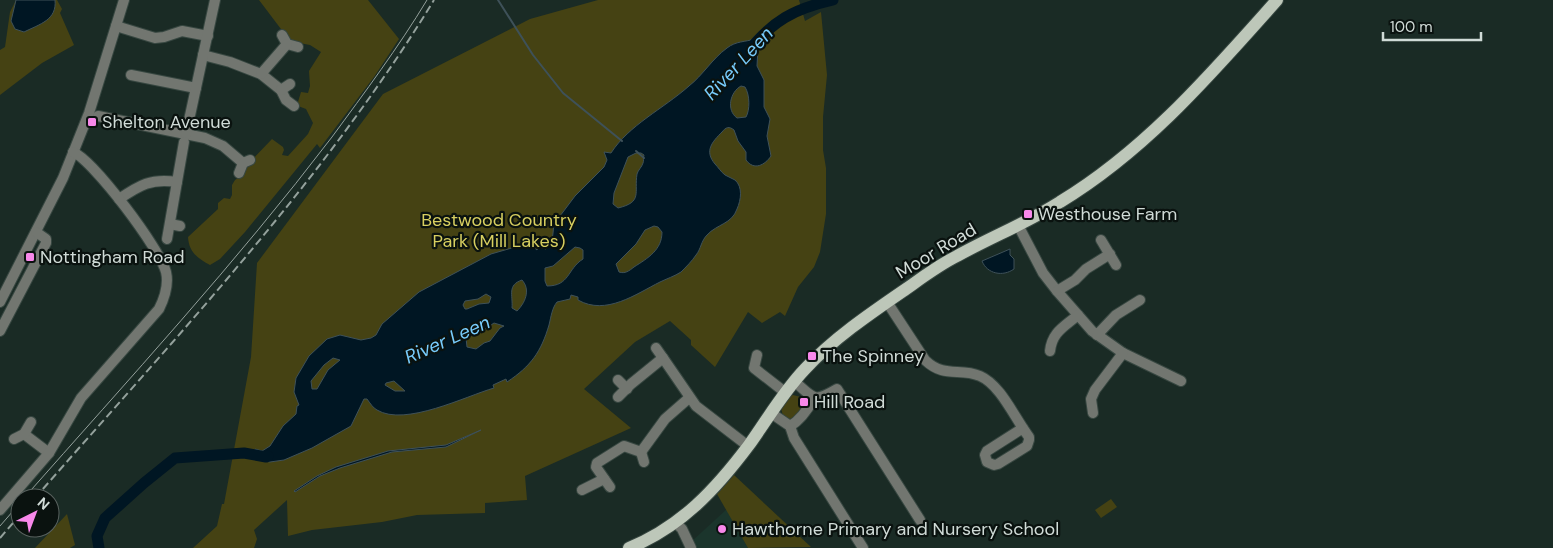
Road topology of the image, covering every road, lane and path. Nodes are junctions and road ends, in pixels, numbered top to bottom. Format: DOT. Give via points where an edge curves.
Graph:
graph roads {
  1 [pos="124,0"];
  2 [pos="215,0"];
  3 [pos="1277,0"];
  4 [pos="116,26"];
  5 [pos="282,35"];
  6 [pos="208,36"];
  7 [pos="287,44"];
  8 [pos="298,47"];
  9 [pos="203,55"];
  10 [pos="261,74"];
  11 [pos="131,75"];
  12 [pos="196,88"];
  13 [pos="294,106"];
  14 [pos="98,116"];
  15 [pos="185,138"];
  16 [pos="73,152"];
  17 [pos="238,174"];
  18 [pos="177,182"];
  19 [pos="119,199"];
  20 [pos="1018,225"];
  21 [pos="36,232"];
  22 [pos="167,238"];
  23 [pos="1101,240"];
  24 [pos="1110,254"];
  25 [pos="1116,265"];
  26 [pos="1057,292"];
  27 [pos="1140,300"];
  28 [pos="0,302"];
  29 [pos="887,302"];
  30 [pos="1078,315"];
  31 [pos="0,331"];
  32 [pos="1097,335"];
  33 [pos="656,348"];
  34 [pos="1050,351"];
  35 [pos="1123,353"];
  36 [pos="757,355"];
  37 [pos="663,358"];
  38 [pos="618,380"];
  39 [pos="794,381"];
  40 [pos="1181,381"];
  41 [pos="627,389"];
  42 [pos="786,393"];
  43 [pos="618,397"];
  44 [pos="689,398"];
  45 [pos="814,398"];
  46 [pos="771,413"];
  47 [pos="1093,413"];
  48 [pos="31,422"];
  49 [pos="790,426"];
  50 [pos="1022,428"];
  51 [pos="24,434"];
  52 [pos="14,440"];
  53 [pos="748,446"];
  54 [pos="49,453"];
  55 [pos="582,490"];
  56 [pos="0,510"];
  57 [pos="920,520"];
  58 [pos="676,523"];
  59 [pos="629,548"];
  60 [pos="691,548"];
  61 [pos="863,548"];
  1 -- 4 [label="street"];
  2 -- 6 [label="street"];
  3 -- 20 [label="main road, Moor Road" via="1192,95 1142,142 1061,202"];
  4 -- 6 [label="street" via="155,38 182,31"];
  4 -- 16 [label="street"];
  5 -- 7 [label="street"];
  6 -- 9 [label="street"];
  7 -- 8 [label="street"];
  7 -- 10 [label="street"];
  9 -- 10 [label="street"];
  9 -- 12 [label="street"];
  10 -- 13 [label="street" via="286,87 286,100"];
  11 -- 12 [label="street"];
  12 -- 15 [label="street"];
  14 -- 15 [label="street" via="108,123"];
  15 -- 17 [label="street" via="205,138 247,162"];
  15 -- 18 [label="street"];
  16 -- 19 [label="street" via="99,173"];
  16 -- 21 [label="street"];
  18 -- 19 [label="street" via="154,181 139,185"];
  18 -- 22 [label="street" via="175,225"];
  19 -- 54 [label="street" via="144,241 164,264 167,274 165,298 160,309 81,398"];
  20 -- 26 [label="street" via="1043,273"];
  20 -- 29 [label="main road, Moor Road" via="957,255"];
  21 -- 28 [label="street"];
  21 -- 31 [label="street" via="46,239 46,243"];
  23 -- 24 [label="street"];
  24 -- 25 [label="street"];
  24 -- 26 [label="street"];
  26 -- 30 [label="street"];
  27 -- 32 [label="street" via="1131,310 1109,321"];
  29 -- 39 [label="main road, Moor Road" via="841,337"];
  29 -- 50 [label="street" via="930,365 942,371 976,375 988,381 997,389"];
  30 -- 32 [label="street"];
  30 -- 34 [label="street" via="1048,336"];
  32 -- 35 [label="street"];
  33 -- 37 [label="street"];
  35 -- 40 [label="street"];
  35 -- 47 [label="street" via="1086,398"];
  36 -- 42 [label="street" via="754,368"];
  37 -- 41 [label="street"];
  37 -- 44 [label="street"];
  38 -- 41 [label="street"];
  39 -- 42 [label="main road, Moor Road"];
  39 -- 45 [label="street"];
  41 -- 43 [label="street"];
  42 -- 46 [label="main road, Moor Road"];
  44 -- 53 [label="street"];
  44 -- 55 [label="street" via="665,419 643,457 624,446 598,463 596,468 607,483"];
  45 -- 49 [label="street" via="803,415"];
  45 -- 57 [label="street" via="821,398 836,387"];
  46 -- 49 [label="street"];
  46 -- 53 [label="main road, Moor Road"];
  48 -- 51 [label="street"];
  49 -- 61 [label="street" via="794,438"];
  51 -- 52 [label="street"];
  51 -- 54 [label="street"];
  53 -- 58 [label="main road, Moor Road" via="704,497"];
  54 -- 56 [label="street"];
  58 -- 59 [label="main road, Moor Road"];
  58 -- 60 [label="street"];
}
